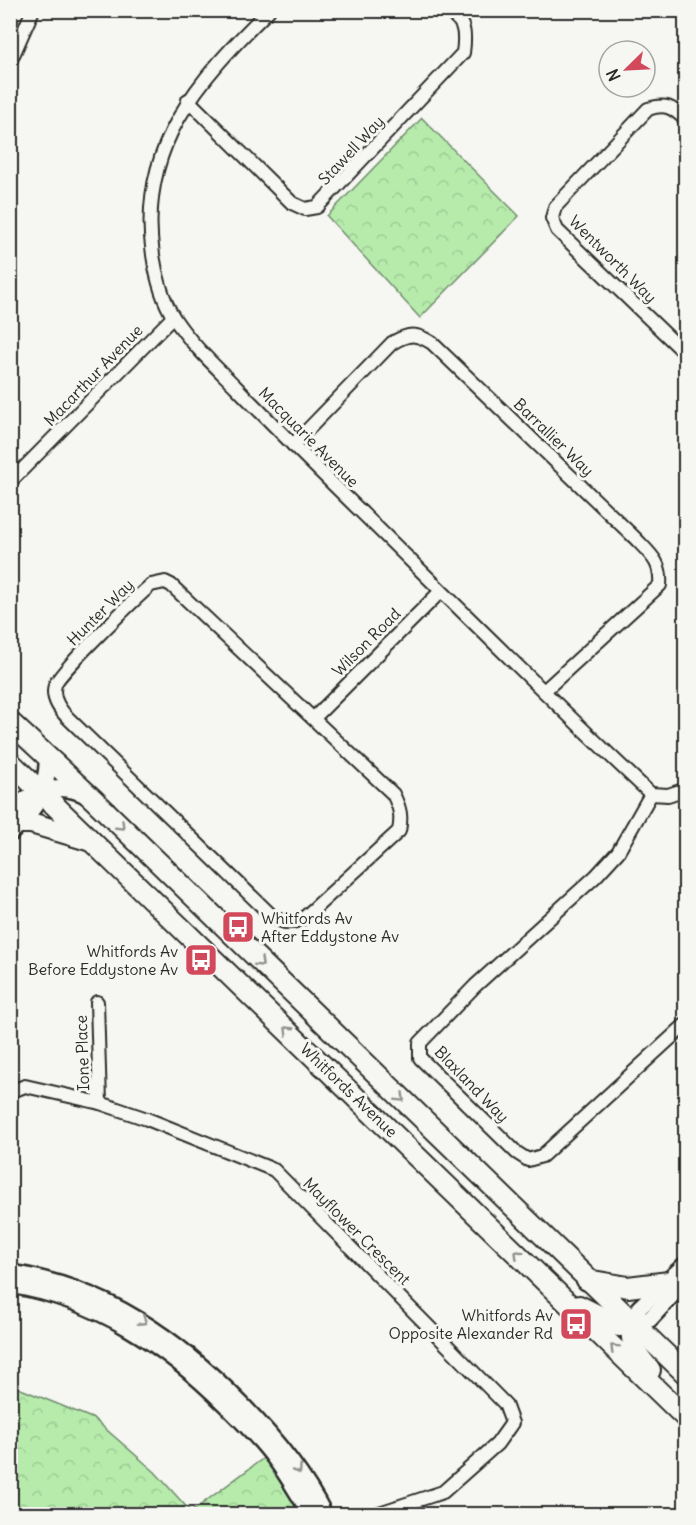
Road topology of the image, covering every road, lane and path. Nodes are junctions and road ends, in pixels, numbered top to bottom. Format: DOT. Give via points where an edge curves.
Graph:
graph roads {
  1 [pos="33,10"];
  2 [pos="269,10"];
  3 [pos="442,10"];
  4 [pos="10,62"];
  5 [pos="188,100"];
  6 [pos="686,120"];
  7 [pos="173,317"];
  8 [pos="686,354"];
  9 [pos="293,445"];
  10 [pos="10,482"];
  11 [pos="441,591"];
  12 [pos="545,690"];
  13 [pos="314,718"];
  14 [pos="10,722"];
  15 [pos="48,758"];
  16 [pos="10,762"];
  17 [pos="686,789"];
  18 [pos="42,791"];
  19 [pos="651,794"];
  20 [pos="93,799"];
  21 [pos="14,823"];
  22 [pos="96,843"];
  23 [pos="97,1002"];
  24 [pos="686,1024"];
  25 [pos="10,1092"];
  26 [pos="100,1103"];
  27 [pos="686,1264"];
  28 [pos="10,1273"];
  29 [pos="587,1280"];
  30 [pos="677,1281"];
  31 [pos="10,1285"];
  32 [pos="560,1295"];
  33 [pos="634,1325"];
  34 [pos="686,1374"];
  35 [pos="686,1409"];
  36 [pos="686,1418"];
  37 [pos="311,1515"];
  38 [pos="324,1515"];
  39 [pos="376,1515"];
  1 -- 4 [label="street"];
  2 -- 5 [label="street, Macquarie Avenue"];
  3 -- 5 [label="street, Stawell Way" via="460,22 466,34 463,53 317,207 305,209 292,203"];
  5 -- 7 [label="street, Macquarie Avenue" via="170,132 154,178 151,221 153,256"];
  6 -- 8 [label="street, Wentworth Way" via="670,106 648,109 555,207 552,218 557,230"];
  7 -- 9 [label="street, Macquarie Avenue" via="192,342"];
  7 -- 10 [label="street, Macarthur Avenue"];
  9 -- 11 [label="street, Macquarie Avenue"];
  9 -- 12 [label="street, Barrallier Way" via="392,343 416,333 432,343 635,538 658,562 660,585"];
  11 -- 12 [label="street, Macquarie Avenue"];
  11 -- 13 [label="street, Wilson Road"];
  12 -- 19 [label="street, Macquarie Avenue"];
  13 -- 13 [label="street, Hunter Way" via="165,582 143,591 55,683 54,695 60,710 283,923 304,918 399,831 402,815 393,794"];
  14 -- 15 [label="main road, Whitfords Avenue"];
  15 -- 18 [label="main road"];
  15 -- 20 [label="main road, Whitfords Avenue"];
  16 -- 18 [label="main road, Whitfords Avenue"];
  17 -- 19 [label="street" via="668,795"];
  18 -- 20 [label="main road" via="58,787"];
  18 -- 21 [label="main road" via="33,810"];
  18 -- 22 [label="main road, Whitfords Avenue"];
  19 -- 24 [label="street, Blaxland Way" via="618,852 420,1043 420,1058 528,1160 542,1156"];
  20 -- 29 [label="main road, Whitfords Avenue, one-way"];
  21 -- 22 [label="main road" via="37,825"];
  32 -- 22 [label="main road, Whitfords Avenue, one-way"];
  23 -- 26 [label="street, Ione Place"];
  25 -- 26 [label="street, Mayflower Crescent" via="25,1086"];
  26 -- 39 [label="street, Mayflower Crescent" via="274,1170 505,1404 512,1423 497,1444 443,1492"];
  27 -- 30 [label="street"];
  28 -- 38 [label="street, one-way" via="89,1293 129,1312 171,1340 277,1441 296,1465"];
  29 -- 30 [label="main road" via="628,1287"];
  29 -- 33 [label="main road, Whitfords Avenue"];
  30 -- 33 [label="street" via="639,1308"];
  31 -- 37 [label="street" via="88,1305 160,1347 196,1375 252,1431"];
  32 -- 33 [label="main road" via="619,1326"];
  36 -- 32 [label="main road, Whitfords Avenue, one-way"];
  33 -- 34 [label="main road, Whitfords Avenue"];
  33 -- 35 [label="main road" via="631,1342 636,1353"];
}
